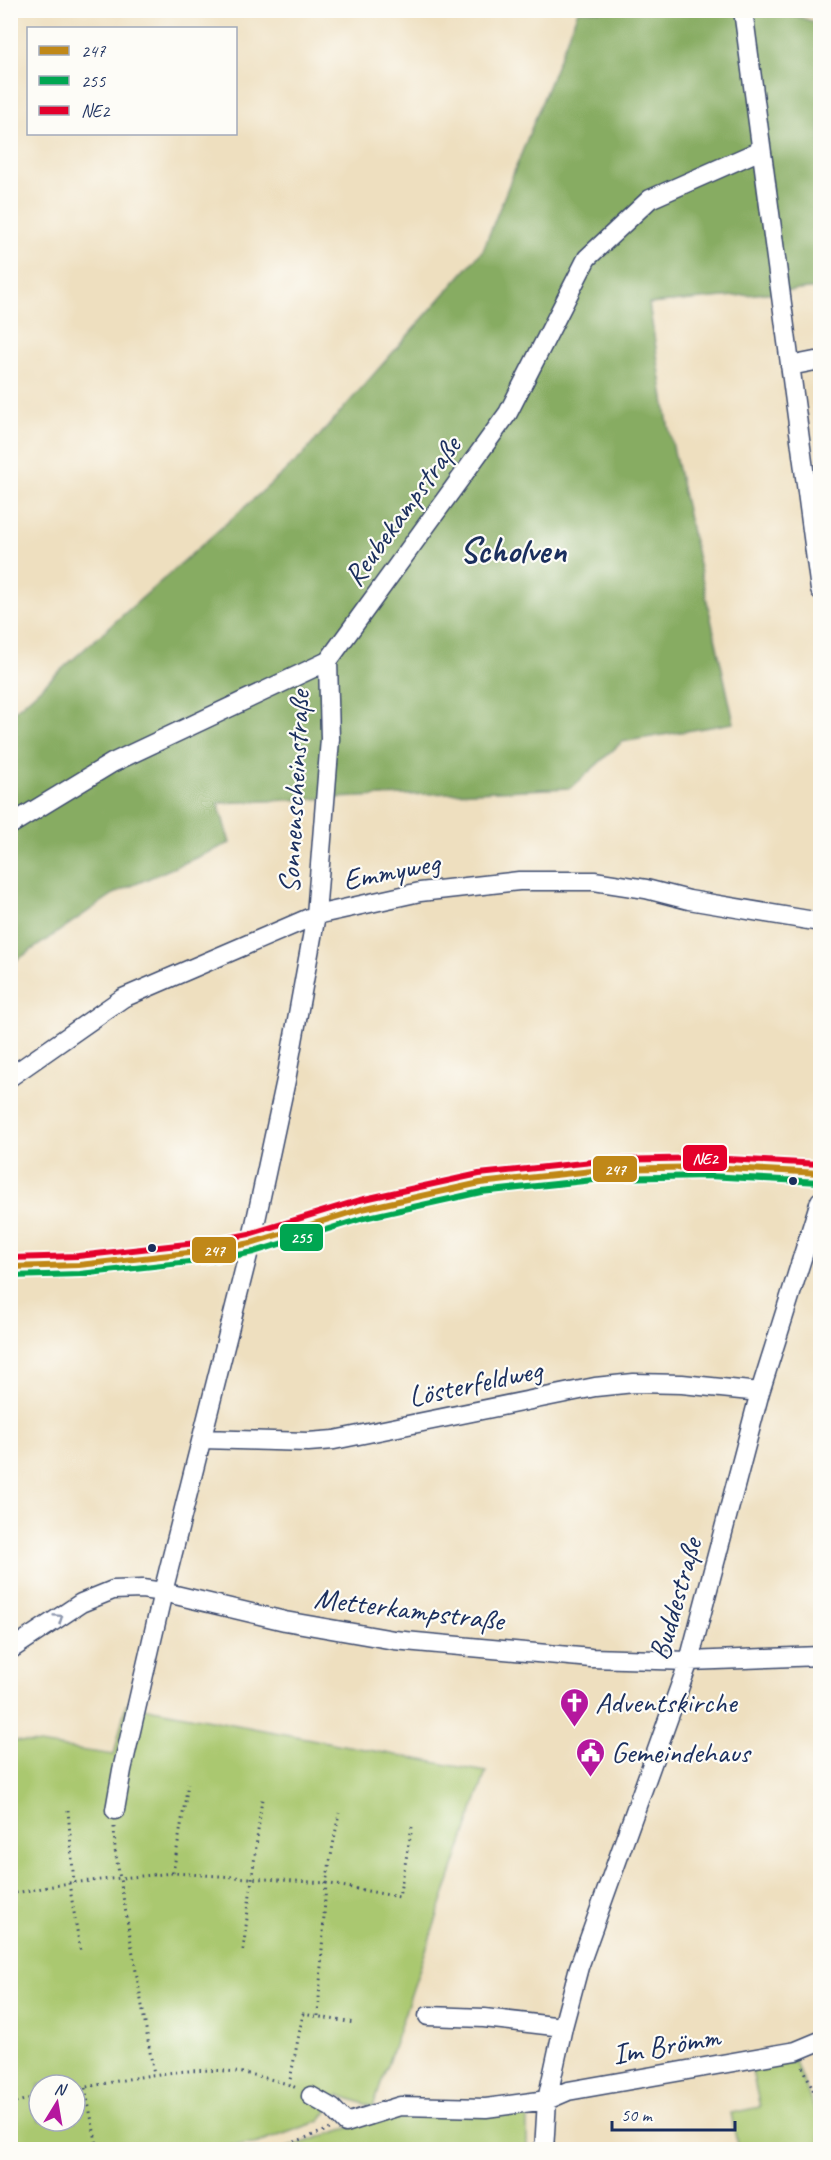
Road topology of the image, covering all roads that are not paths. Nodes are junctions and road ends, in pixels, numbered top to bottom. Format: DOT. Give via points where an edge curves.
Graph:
graph roads {
  1 [pos="742,10"];
  2 [pos="761,150"];
  3 [pos="820,363"];
  4 [pos="790,366"];
  5 [pos="820,590"];
  6 [pos="328,661"];
  7 [pos="10,825"];
  8 [pos="316,915"];
  9 [pos="820,922"];
  10 [pos="10,1077"];
  11 [pos="820,1173"];
  12 [pos="820,1201"];
  13 [pos="251,1243"];
  14 [pos="10,1267"];
  15 [pos="760,1392"];
  16 [pos="202,1439"];
  17 [pos="164,1592"];
  18 [pos="10,1650"];
  19 [pos="820,1656"];
  20 [pos="689,1661"];
  21 [pos="115,1810"];
  22 [pos="428,2016"];
  23 [pos="563,2026"];
  24 [pos="820,2041"];
  25 [pos="311,2096"];
  26 [pos="547,2100"];
  27 [pos="544,2150"];
  1 -- 2 [label="street"];
  2 -- 4 [label="street"];
  2 -- 6 [label="street, Reubekampstraße" via="650,199 587,258 508,413"];
  3 -- 4 [label="street"];
  4 -- 5 [label="street"];
  6 -- 7 [label="street, Reubekampstraße" via="112,763"];
  6 -- 8 [label="street, Sonnenscheinstraße" via="330,740"];
  8 -- 9 [label="street, Emmyweg" via="420,892 519,881 594,881"];
  8 -- 10 [label="street, Emmyweg" via="123,998"];
  8 -- 13 [label="street, Sonnenscheinstraße"];
  11 -- 13 [label="street" via="708,1167 611,1169 480,1183 362,1209"];
  12 -- 15 [label="street, Buddestraße"];
  13 -- 14 [label="street" via="164,1257"];
  13 -- 16 [label="street, Sonnenscheinstraße"];
  15 -- 16 [label="street, Lösterfeldweg" via="682,1383 634,1383 556,1394 334,1440"];
  15 -- 20 [label="street, Buddestraße"];
  16 -- 17 [label="street, Sonnenscheinstraße"];
  18 -- 17 [label="street, Metterkampstraße, one-way" via="81,1603 112,1590"];
  17 -- 20 [label="street, Metterkampstraße" via="285,1621 394,1640 591,1658"];
  17 -- 21 [label="street, Sonnenscheinstraße"];
  19 -- 20 [label="street, Metterkampstraße"];
  20 -- 23 [label="street, Buddestraße" via="579,1967"];
  22 -- 23 [label="street"];
  23 -- 26 [label="street, Buddestraße"];
  24 -- 26 [label="street, Im Brömm" via="796,2051 568,2091"];
  25 -- 26 [label="street, Im Brömm" via="332,2108 346,2123 400,2106 486,2108"];
  26 -- 27 [label="street, Buddestraße"];
}
